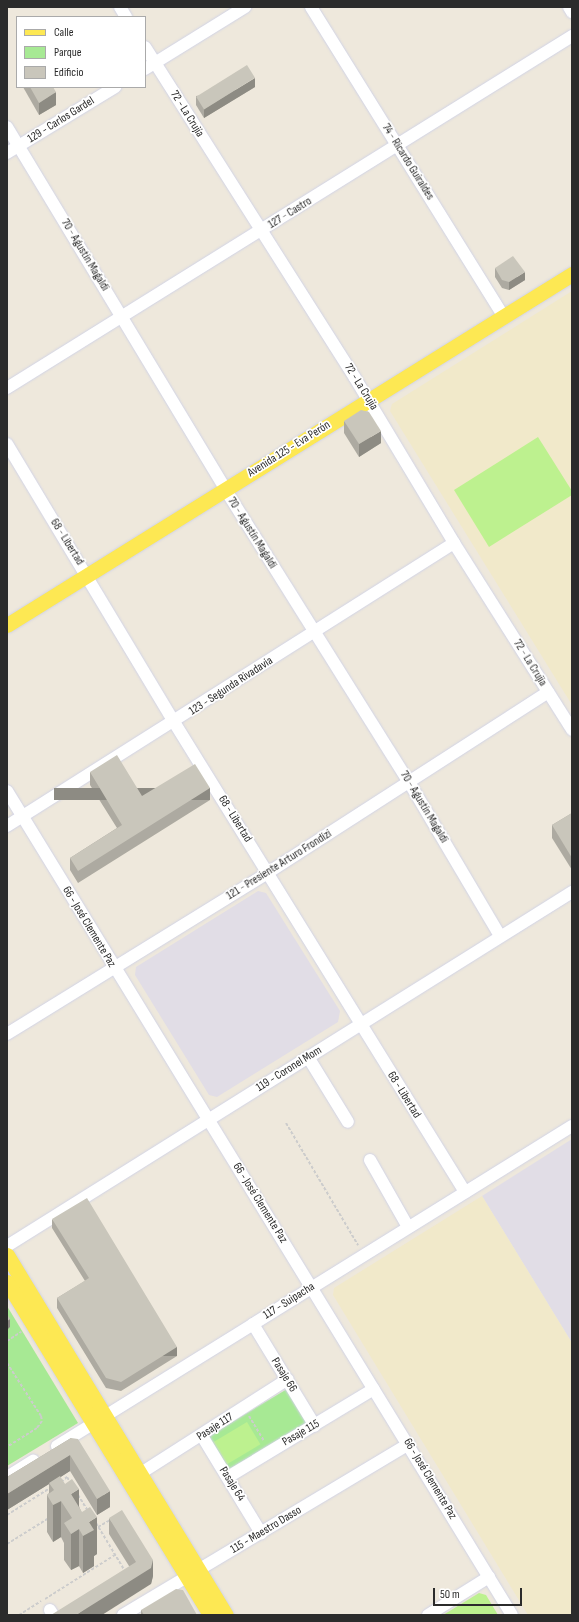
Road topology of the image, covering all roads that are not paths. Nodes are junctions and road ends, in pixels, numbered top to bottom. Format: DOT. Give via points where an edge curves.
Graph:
graph roads {
  1 [pos="120,7"];
  2 [pos="245,7"];
  3 [pos="311,7"];
  4 [pos="569,7"];
  5 [pos="572,12"];
  6 [pos="125,16"];
  7 [pos="572,36"];
  8 [pos="146,51"];
  9 [pos="150,66"];
  10 [pos="113,88"];
  11 [pos="7,127"];
  12 [pos="19,146"];
  13 [pos="398,146"];
  14 [pos="7,153"];
  15 [pos="261,231"];
  16 [pos="572,274"];
  17 [pos="121,316"];
  18 [pos="504,317"];
  19 [pos="7,388"];
  20 [pos="368,399"];
  21 [pos="7,444"];
  22 [pos="225,489"];
  23 [pos="454,543"];
  24 [pos="88,576"];
  25 [pos="7,625"];
  26 [pos="314,632"];
  27 [pos="548,692"];
  28 [pos="174,722"];
  29 [pos="572,730"];
  30 [pos="409,782"];
  31 [pos="7,791"];
  32 [pos="22,817"];
  33 [pos="7,826"];
  34 [pos="269,872"];
  35 [pos="572,892"];
  36 [pos="500,936"];
  37 [pos="115,970"];
  38 [pos="360,1025"];
  39 [pos="7,1034"];
  40 [pos="308,1057"];
  41 [pos="207,1120"];
  42 [pos="348,1122"];
  43 [pos="572,1126"];
  44 [pos="370,1160"];
  45 [pos="465,1192"];
  46 [pos="408,1227"];
  47 [pos="7,1246"];
  48 [pos="7,1255"];
  49 [pos="7,1282"];
  50 [pos="312,1286"];
  51 [pos="252,1324"];
  52 [pos="288,1379"];
  53 [pos="374,1389"];
  54 [pos="100,1420"];
  55 [pos="315,1426"];
  56 [pos="202,1436"];
  57 [pos="409,1444"];
  58 [pos="141,1473"];
  59 [pos="7,1477"];
  60 [pos="228,1477"];
  61 [pos="261,1532"];
  62 [pos="193,1572"];
  63 [pos="489,1577"];
  64 [pos="123,1615"];
  65 [pos="210,1615"];
  66 [pos="226,1615"];
  67 [pos="428,1615"];
  68 [pos="512,1615"];
  1 -- 6 [label="street"];
  2 -- 9 [label="street"];
  3 -- 13 [label="street, 74 - Ricardo Guiraldes"];
  4 -- 5 [label="street"];
  7 -- 13 [label="street, 127 - Castro"];
  8 -- 9 [label="street, 72 - La Crujía"];
  9 -- 15 [label="street, 72 - La Crujía"];
  10 -- 12 [label="street, 129 - Carlos Gardel"];
  11 -- 12 [label="street, 70 - Agustín Magaldi"];
  12 -- 14 [label="street, 129 - Carlos Gardel"];
  12 -- 17 [label="street, 70 - Agustín Magaldi"];
  13 -- 15 [label="street, 127 - Castro"];
  13 -- 18 [label="street, 74 - Ricardo Guiraldes"];
  15 -- 17 [label="street, 127 - Castro"];
  15 -- 20 [label="street, 72 - La Crujía"];
  16 -- 18 [label="main road, Avenida 125 - Eva Perón"];
  17 -- 19 [label="street, 127 - Castro"];
  17 -- 22 [label="street, 70 - Agustín Magaldi"];
  18 -- 20 [label="main road, Avenida 125 - Eva Perón"];
  20 -- 22 [label="main road, Avenida 125 - Eva Perón"];
  20 -- 23 [label="street, 72 - La Crujía"];
  21 -- 24 [label="street, 68 - Libertad"];
  22 -- 24 [label="main road, Avenida 125 - Eva Perón"];
  22 -- 26 [label="street, 70 - Agustín Magaldi"];
  23 -- 26 [label="street, 123 - Segunda Rivadavia"];
  23 -- 27 [label="street, 72 - La Crujía"];
  24 -- 25 [label="main road, Avenida 125 - Eva Perón"];
  24 -- 28 [label="street, 68 - Libertad"];
  26 -- 28 [label="street, 123 - Segunda Rivadavia"];
  26 -- 30 [label="street, 70 - Agustín Magaldi"];
  27 -- 29 [label="street, 72 - La Crujía"];
  27 -- 30 [label="street, 121 - Presiente Arturo Frondizi"];
  28 -- 32 [label="street, 123 - Segunda Rivadavia"];
  28 -- 34 [label="street, 68 - Libertad"];
  30 -- 34 [label="street, 121 - Presiente Arturo Frondizi"];
  30 -- 36 [label="street, 70 - Agustín Magaldi"];
  31 -- 32 [label="street, 66 - José Clemente Paz"];
  32 -- 33 [label="street, 123 - Segunda Rivadavia"];
  32 -- 37 [label="street, 66 - José Clemente Paz"];
  34 -- 37 [label="street, 121 - Presiente Arturo Frondizi"];
  34 -- 38 [label="street, 68 - Libertad"];
  35 -- 36 [label="street, 119 - Coronel Mom"];
  36 -- 38 [label="street, 119 - Coronel Mom"];
  37 -- 39 [label="street, 121 - Presiente Arturo Frondizi"];
  37 -- 41 [label="street, 66 - José Clemente Paz"];
  38 -- 40 [label="street, 119 - Coronel Mom"];
  38 -- 45 [label="street, 68 - Libertad"];
  40 -- 41 [label="street, 119 - Coronel Mom"];
  40 -- 42 [label="street"];
  41 -- 47 [label="street, 119 - Coronel Mom"];
  41 -- 50 [label="street, 66 - José Clemente Paz"];
  43 -- 45 [label="street, 117 - Suipacha"];
  44 -- 46 [label="street"];
  45 -- 46 [label="street, 117 - Suipacha"];
  46 -- 50 [label="street, 117 - Suipacha"];
  48 -- 54 [label="main road"];
  49 -- 54 [label="main road" via="33,1325"];
  50 -- 51 [label="street, 117 - Suipacha"];
  50 -- 53 [label="street, 66 - José Clemente Paz"];
  51 -- 52 [label="street, Pasaje 66"];
  51 -- 54 [label="street, 117 - Suipacha"];
  52 -- 55 [label="street, Pasaje 66"];
  52 -- 56 [label="street, Pasaje 117"];
  53 -- 55 [label="street, Pasaje 115"];
  53 -- 57 [label="street, 66 - José Clemente Paz"];
  54 -- 58 [label="main road"];
  54 -- 59 [label="street, 117 - Suipacha"];
  54 -- 62 [label="main road"];
  55 -- 60 [label="street, Pasaje 115"];
  56 -- 58 [label="street, Pasaje 117"];
  56 -- 60 [label="street, Pasaje 64"];
  57 -- 61 [label="street, 115 - Maestro Dasso"];
  57 -- 63 [label="street, 66 - José Clemente Paz"];
  58 -- 62 [label="main road"];
  60 -- 61 [label="street, Pasaje 64"];
  61 -- 62 [label="street, 115 - Maestro Dasso"];
  62 -- 64 [label="street, 115 - Maestro Dasso"];
  62 -- 65 [label="main road"];
  62 -- 66 [label="main road"];
  63 -- 67 [label="street"];
  63 -- 68 [label="street, 66 - José Clemente Paz"];
}
